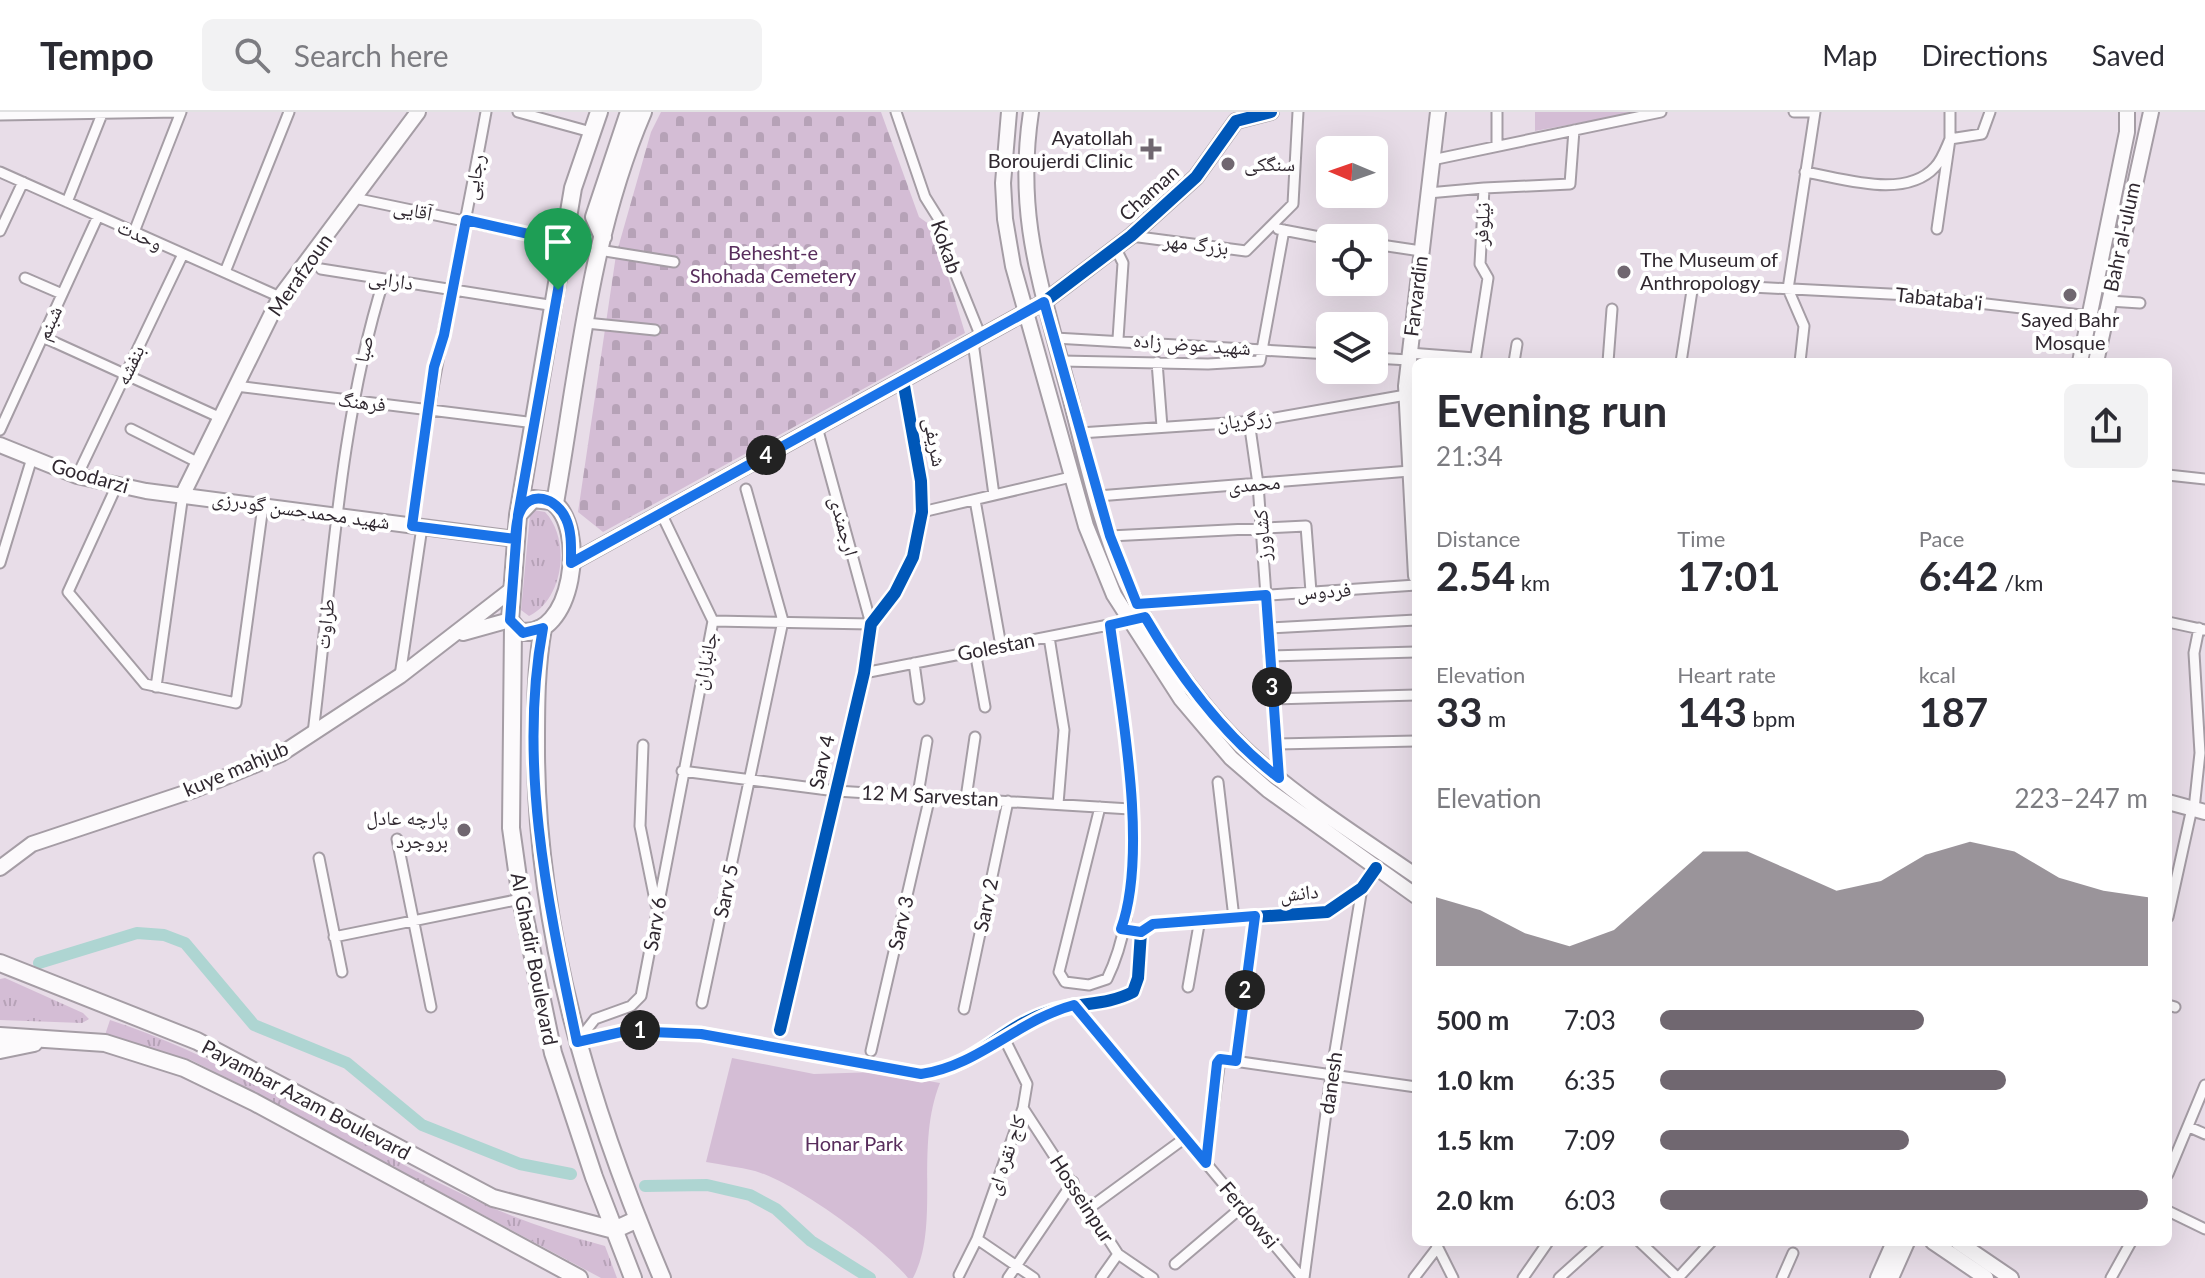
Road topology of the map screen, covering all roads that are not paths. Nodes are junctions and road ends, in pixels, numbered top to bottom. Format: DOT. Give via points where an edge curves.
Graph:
graph roads {
  1 [pos="153,112"];
  2 [pos="179,112"];
  3 [pos="289,112"];
  4 [pos="418,112"];
  5 [pos="486,112"];
  6 [pos="518,112"];
  7 [pos="599,112"];
  8 [pos="617,112"];
  9 [pos="629,112"];
  10 [pos="643,112"];
  11 [pos="896,112"];
  12 [pos="1009,112"];
  13 [pos="1031,112"];
  14 [pos="1271,112"];
  15 [pos="1298,112"];
  16 [pos="1438,112"];
  17 [pos="1497,112"];
  18 [pos="1661,112"];
  19 [pos="1794,112"];
  20 [pos="1815,112"];
  21 [pos="1950,112"];
  22 [pos="1990,112"];
  23 [pos="2127,112"];
  24 [pos="2151,112"];
  25 [pos="78,113"];
  26 [pos="1,114"];
  27 [pos="102,114"];
  28 [pos="1574,130"];
  29 [pos="591,132"];
  30 [pos="1950,139"];
  31 [pos="1497,146"];
  32 [pos="1432,160"];
  33 [pos="0,172"];
  34 [pos="1805,172"];
  35 [pos="23,182"];
  36 [pos="1484,188"];
  37 [pos="1428,193"];
  38 [pos="354,198"];
  39 [pos="67,202"];
  40 [pos="98,216"];
  41 [pos="588,217"];
  42 [pos="466,220"];
  43 [pos="1269,228"];
  44 [pos="1937,229"];
  45 [pos="1284,230"];
  46 [pos="0,231"];
  47 [pos="134,232"];
  48 [pos="565,235"];
  49 [pos="1131,236"];
  50 [pos="1316,236"];
  51 [pos="601,243"];
  52 [pos="1388,246"];
  53 [pos="1115,247"];
  54 [pos="1421,251"];
  55 [pos="183,254"];
  56 [pos="674,262"];
  57 [pos="321,269"];
  58 [pos="225,272"];
  59 [pos="25,278"];
  60 [pos="384,279"];
  61 [pos="453,289"];
  62 [pos="1788,289"];
  63 [pos="62,294"];
  64 [pos="280,297"];
  65 [pos="2109,301"];
  66 [pos="1044,302"];
  67 [pos="2140,303"];
  68 [pos="555,306"];
  69 [pos="1612,309"];
  70 [pos="1026,313"];
  71 [pos="2090,316"];
  72 [pos="586,323"];
  73 [pos="655,330"];
  74 [pos="43,337"];
  75 [pos="1055,338"];
  76 [pos="1118,339"];
  77 [pos="977,340"];
  78 [pos="1517,344"];
  79 [pos="1264,349"];
  80 [pos="1316,353"];
  81 [pos="1409,357"];
  82 [pos="1388,358"];
  83 [pos="1431,358"];
  84 [pos="1475,358"];
  85 [pos="1515,358"];
  86 [pos="1608,358"];
  87 [pos="1682,358"];
  88 [pos="1800,358"];
  89 [pos="2081,358"];
  90 [pos="2097,358"];
  91 [pos="1061,361"];
  92 [pos="1157,362"];
  93 [pos="125,375"];
  94 [pos="903,380"];
  95 [pos="236,386"];
  96 [pos="1406,395"];
  97 [pos="354,401"];
  98 [pos="427,410"];
  99 [pos="221,418"];
  100 [pos="1249,421"];
  101 [pos="535,423"];
  102 [pos="1412,423"];
  103 [pos="817,427"];
  104 [pos="1162,427"];
  105 [pos="131,429"];
  106 [pos="0,430"];
  107 [pos="1080,433"];
  108 [pos="0,445"];
  109 [pos="32,458"];
  110 [pos="199,463"];
  111 [pos="1410,471"];
  112 [pos="2172,475"];
  113 [pos="77,476"];
  114 [pos="1071,477"];
  115 [pos="2205,479"];
  116 [pos="1258,484"];
  117 [pos="117,485"];
  118 [pos="746,489"];
  119 [pos="183,494"];
  120 [pos="994,495"];
  121 [pos="1098,496"];
  122 [pos="975,500"];
  123 [pos="555,503"];
  124 [pos="263,506"];
  125 [pos="1412,506"];
  126 [pos="922,512"];
  127 [pos="661,513"];
  128 [pos="336,515"];
  129 [pos="518,515"];
  130 [pos="417,526"];
  131 [pos="1261,528"];
  132 [pos="1110,536"];
  133 [pos="515,539"];
  134 [pos="0,563"];
  135 [pos="571,563"];
  136 [pos="1412,585"];
  137 [pos="511,590"];
  138 [pos="1311,592"];
  139 [pos="1266,595"];
  140 [pos="1137,604"];
  141 [pos="1145,617"];
  142 [pos="1412,620"];
  143 [pos="713,621"];
  144 [pos="783,621"];
  145 [pos="1128,621"];
  146 [pos="511,623"];
  147 [pos="2172,623"];
  148 [pos="871,624"];
  149 [pos="1110,625"];
  150 [pos="543,628"];
  151 [pos="1268,628"];
  152 [pos="2202,629"];
  153 [pos="455,635"];
  154 [pos="1049,637"];
  155 [pos="1001,646"];
  156 [pos="975,651"];
  157 [pos="1412,652"];
  158 [pos="1269,656"];
  159 [pos="914,663"];
  160 [pos="864,673"];
  161 [pos="400,676"];
  162 [pos="156,687"];
  163 [pos="1412,695"];
  164 [pos="919,699"];
  165 [pos="1273,699"];
  166 [pos="985,707"];
  167 [pos="313,733"];
  168 [pos="975,737"];
  169 [pos="927,741"];
  170 [pos="1412,741"];
  171 [pos="1277,744"];
  172 [pos="643,745"];
  173 [pos="682,771"];
  174 [pos="1279,778"];
  175 [pos="749,779"];
  176 [pos="1218,782"];
  177 [pos="836,791"];
  178 [pos="918,794"];
  179 [pos="930,796"];
  180 [pos="966,798"];
  181 [pos="1008,801"];
  182 [pos="2172,803"];
  183 [pos="1058,804"];
  184 [pos="1100,807"];
  185 [pos="1130,809"];
  186 [pos="2197,810"];
  187 [pos="397,839"];
  188 [pos="319,858"];
  189 [pos="0,868"];
  190 [pos="1376,868"];
  191 [pos="1412,873"];
  192 [pos="1362,888"];
  193 [pos="1412,893"];
  194 [pos="521,899"];
  195 [pos="2172,902"];
  196 [pos="657,912"];
  197 [pos="1255,916"];
  198 [pos="1234,918"];
  199 [pos="1200,919"];
  200 [pos="411,921"];
  201 [pos="1121,929"];
  202 [pos="1141,932"];
  203 [pos="334,937"];
  204 [pos="0,963"];
  205 [pos="342,972"];
  206 [pos="1188,987"];
  207 [pos="702,1003"];
  208 [pos="1074,1005"];
  209 [pos="431,1007"];
  210 [pos="964,1009"];
  211 [pos="780,1030"];
  212 [pos="0,1036"];
  213 [pos="1003,1036"];
  214 [pos="58,1038"];
  215 [pos="577,1042"];
  216 [pos="0,1050"];
  217 [pos="871,1051"];
  218 [pos="1236,1061"];
  219 [pos="1331,1075"];
  220 [pos="2205,1085"];
  221 [pos="1412,1086"];
  222 [pos="1023,1108"];
  223 [pos="2189,1127"];
  224 [pos="2205,1134"];
  225 [pos="1185,1138"];
  226 [pos="1206,1163"];
  227 [pos="2172,1165"];
  228 [pos="1073,1182"];
  229 [pos="1242,1207"];
  230 [pos="1088,1209"];
  231 [pos="2172,1213"];
  232 [pos="638,1219"];
  233 [pos="2205,1229"];
  234 [pos="614,1230"];
  235 [pos="977,1239"];
  236 [pos="1435,1246"];
  237 [pos="1437,1246"];
  238 [pos="1545,1246"];
  239 [pos="1595,1246"];
  240 [pos="1644,1246"];
  241 [pos="1707,1246"];
  242 [pos="1892,1246"];
  243 [pos="1905,1246"];
  244 [pos="1939,1246"];
  245 [pos="1964,1246"];
  246 [pos="2129,1246"];
  247 [pos="1793,1253"];
  248 [pos="1118,1254"];
  249 [pos="1175,1264"];
  250 [pos="1016,1266"];
  251 [pos="959,1275"];
  252 [pos="579,1278"];
  253 [pos="633,1278"];
  254 [pos="662,1278"];
  255 [pos="1008,1278"];
  256 [pos="1034,1278"];
  257 [pos="1101,1278"];
  258 [pos="1153,1278"];
  259 [pos="1303,1278"];
  260 [pos="1414,1278"];
  261 [pos="1453,1278"];
  262 [pos="1523,1278"];
  263 [pos="1559,1278"];
  264 [pos="1678,1278"];
  265 [pos="1782,1278"];
  266 [pos="1878,1278"];
  267 [pos="1891,1278"];
  268 [pos="1986,1278"];
  269 [pos="2011,1278"];
  270 [pos="2111,1278"];
  1 -- 2 [label="street"];
  1 -- 27 [label="street"];
  2 -- 47 [label="street"];
  3 -- 58 [label="street"];
  4 -- 38 [label="street, Merafzoun"];
  5 -- 42 [label="street, رجایی"];
  6 -- 29 [label="street"];
  7 -- 29 [label="main road"];
  8 -- 41 [label="main road"];
  9 -- 41 [label="main road"];
  10 -- 51 [label="main road"];
  11 -- 77 [label="street, Kokab" via="925,197 940,221"];
  12 -- 70 [label="street" via="1005,219"];
  13 -- 66 [label="street" via="1025,204"];
  14 -- 49 [label="street, Chaman" via="1236,121 1196,177"];
  15 -- 43 [label="street, بزرگ مهر" via="1293,204"];
  16 -- 32 [label="street, Farvardin"];
  17 -- 31 [label="street"];
  18 -- 28 [label="street"];
  19 -- 20 [label="street"];
  20 -- 34 [label="street"];
  21 -- 30 [label="street"];
  22 -- 30 [label="street" via="1982,134"];
  23 -- 71 [label="street"];
  24 -- 65 [label="street, Bahr al-ulum"];
  25 -- 26 [label="street"];
  25 -- 27 [label="street"];
  27 -- 39 [label="street"];
  28 -- 31 [label="street"];
  28 -- 36 [label="street" via="1570,184"];
  29 -- 48 [label="main road"];
  30 -- 34 [label="street" via="1936,167 1917,180 1890,185"];
  30 -- 44 [label="street"];
  31 -- 32 [label="street"];
  32 -- 37 [label="street, Farvardin"];
  33 -- 35 [label="street, وحدت"];
  34 -- 62 [label="street"];
  35 -- 39 [label="street, وحدت"];
  35 -- 46 [label="street"];
  36 -- 37 [label="street, نیلوفر"];
  36 -- 84 [label="street, نیلوفر" via="1480,264 1488,278"];
  37 -- 54 [label="street, Farvardin"];
  38 -- 42 [label="street, آقایی"];
  38 -- 64 [label="street, Merafzoun"];
  39 -- 40 [label="street, وحدت"];
  40 -- 47 [label="street, وحدت"];
  40 -- 63 [label="street, شبنم"];
  41 -- 48 [label="main road"];
  41 -- 51 [label="main road"];
  42 -- 48 [label="street, آقایی"];
  42 -- 61 [label="street, رجایی"];
  43 -- 45 [label="street"];
  43 -- 49 [label="street, بزرگ مهر" via="1246,251"];
  45 -- 50 [label="street"];
  45 -- 79 [label="street"];
  47 -- 55 [label="street, وحدت"];
  48 -- 68 [label="main road"];
  49 -- 53 [label="street, Chaman"];
  51 -- 56 [label="street"];
  51 -- 72 [label="main road"];
  52 -- 54 [label="street"];
  53 -- 66 [label="street, Chaman"];
  53 -- 76 [label="street" via="1123,263"];
  54 -- 81 [label="street, Farvardin"];
  55 -- 58 [label="street, وحدت"];
  55 -- 93 [label="street, بنفشه"];
  57 -- 60 [label="street, دارابی"];
  58 -- 64 [label="street, وحدت"];
  59 -- 63 [label="street"];
  60 -- 61 [label="street, دارابی"];
  60 -- 97 [label="street, صبا" via="364,342"];
  61 -- 68 [label="street, دارابی"];
  61 -- 98 [label="street, رجایی"];
  62 -- 71 [label="street, Tabataba'i" via="1909,295"];
  62 -- 87 [label="street, Tabataba'i" via="1693,284"];
  62 -- 88 [label="street" via="1804,326"];
  63 -- 74 [label="street, شبنم"];
  64 -- 95 [label="street, Merafzoun"];
  65 -- 67 [label="street"];
  65 -- 90 [label="street, Bahr al-ulum"];
  66 -- 70 [label="street, Chaman"];
  66 -- 75 [label="street"];
  68 -- 101 [label="main road"];
  69 -- 86 [label="street"];
  70 -- 77 [label="street, Chaman"];
  70 -- 114 [label="street"];
  71 -- 89 [label="street"];
  72 -- 73 [label="street"];
  72 -- 123 [label="main road"];
  74 -- 93 [label="street"];
  74 -- 106 [label="street, شبنم"];
  75 -- 76 [label="street, شهید عوض زاده"];
  75 -- 91 [label="street"];
  76 -- 79 [label="street, شهید عوض زاده"];
  77 -- 94 [label="street, Chaman"];
  77 -- 120 [label="street, Kokab"];
  78 -- 85 [label="street"];
  79 -- 80 [label="street, شهید عوض زاده"];
  79 -- 92 [label="street" via="1260,361"];
  81 -- 82 [label="street"];
  81 -- 83 [label="street"];
  81 -- 96 [label="street, Farvardin"];
  91 -- 92 [label="street"];
  91 -- 107 [label="street"];
  92 -- 104 [label="street"];
  93 -- 99 [label="street"];
  93 -- 113 [label="street, بنفشه"];
  94 -- 103 [label="street, Chaman"];
  94 -- 126 [label="street, شریفی"];
  95 -- 97 [label="street, فرهنگ"];
  95 -- 99 [label="street, Merafzoun"];
  96 -- 100 [label="street, زرگریان"];
  96 -- 102 [label="street, Farvardin"];
  97 -- 98 [label="street, فرهنگ"];
  97 -- 128 [label="street, صبا"];
  98 -- 101 [label="street, فرهنگ"];
  98 -- 130 [label="street, رجایی"];
  99 -- 110 [label="street, Merafzoun"];
  100 -- 104 [label="street, زرگریان"];
  100 -- 116 [label="street, کشاورز"];
  101 -- 129 [label="main road"];
  102 -- 111 [label="street, Farvardin"];
  103 -- 127 [label="street, Chaman"];
  103 -- 148 [label="street, ارجمندی"];
  104 -- 107 [label="street, زرگریان"];
  105 -- 110 [label="street"];
  107 -- 121 [label="street"];
  108 -- 109 [label="street, Goodarzi"];
  109 -- 113 [label="street, Goodarzi"];
  109 -- 134 [label="street"];
  110 -- 119 [label="street, Merafzoun"];
  111 -- 116 [label="street, محمدی"];
  111 -- 125 [label="street, Farvardin"];
  112 -- 115 [label="street"];
  113 -- 117 [label="street, Goodarzi"];
  114 -- 120 [label="street"];
  114 -- 145 [label="street" via="1098,560"];
  116 -- 121 [label="street, محمدی"];
  116 -- 131 [label="street, کشاورز"];
  117 -- 119 [label="street, Goodarzi"];
  117 -- 162 [label="street" via="68,592 145,684"];
  118 -- 144 [label="street"];
  119 -- 124 [label="street, شهید محمدحسن گودرزی"];
  119 -- 162 [label="street"];
  120 -- 122 [label="street"];
  121 -- 132 [label="street"];
  122 -- 126 [label="street"];
  122 -- 155 [label="street"];
  123 -- 129 [label="main road" via="533,499"];
  123 -- 135 [label="main road" via="569,527"];
  124 -- 128 [label="street, شهید محمدحسن گودرزی"];
  124 -- 162 [label="street" via="236,703"];
  126 -- 148 [label="street, Sarv 4" via="913,557"];
  127 -- 135 [label="street, Chaman"];
  127 -- 143 [label="street, جانبازان"];
  128 -- 130 [label="street, شهید محمدحسن گودرزی"];
  128 -- 167 [label="street, طراوت"];
  129 -- 133 [label="main road, Al Ghadir Boulevard"];
  130 -- 133 [label="street, شهید محمدحسن گودرزی"];
  130 -- 161 [label="street, رجایی"];
  131 -- 132 [label="street"];
  131 -- 138 [label="street" via="1306,526"];
  131 -- 139 [label="street, کشاورز"];
  132 -- 140 [label="street"];
  133 -- 137 [label="main road, Al Ghadir Boulevard"];
  135 -- 150 [label="main road" via="565,597"];
  136 -- 138 [label="street, فردوس"];
  137 -- 146 [label="main road, Al Ghadir Boulevard"];
  137 -- 153 [label="street, kuye mahjub"];
  138 -- 139 [label="street, فردوس"];
  139 -- 140 [label="street, فردوس"];
  139 -- 151 [label="street, کشاورز"];
  140 -- 141 [label="street"];
  141 -- 145 [label="street, Golestan"];
  141 -- 174 [label="street" via="1233,738"];
  142 -- 151 [label="street"];
  143 -- 144 [label="street"];
  143 -- 173 [label="street, جانبازان"];
  144 -- 148 [label="street"];
  144 -- 175 [label="street, Sarv 5"];
  145 -- 149 [label="street, Golestan"];
  145 -- 190 [label="street" via="1181,699 1231,758"];
  146 -- 150 [label="main road" via="523,633"];
  146 -- 153 [label="street"];
  146 -- 194 [label="main road, Al Ghadir Boulevard" via="511,828"];
  147 -- 152 [label="street"];
  148 -- 160 [label="street, Sarv 4"];
  149 -- 154 [label="street, Golestan"];
  149 -- 185 [label="street"];
  150 -- 215 [label="main road, Al Ghadir Boulevard" via="537,660 537,821"];
  151 -- 158 [label="street, کشاورز"];
  152 -- 186 [label="street" via="2194,653 2201,738"];
  153 -- 161 [label="street, kuye mahjub"];
  154 -- 155 [label="street, Golestan"];
  154 -- 183 [label="street" via="1064,730"];
  155 -- 156 [label="street, Golestan"];
  156 -- 159 [label="street, Golestan"];
  156 -- 166 [label="street"];
  157 -- 158 [label="street"];
  158 -- 165 [label="street, کشاورز"];
  159 -- 160 [label="street, Golestan"];
  159 -- 164 [label="street"];
  160 -- 177 [label="street, Sarv 4"];
  161 -- 167 [label="street, kuye mahjub"];
  163 -- 165 [label="street"];
  165 -- 171 [label="street, کشاورز"];
  167 -- 189 [label="street, kuye mahjub" via="281,754 194,790 32,844"];
  168 -- 180 [label="street"];
  169 -- 178 [label="street"];
  170 -- 171 [label="street"];
  171 -- 174 [label="street, کشاورز"];
  172 -- 196 [label="street" via="640,826"];
  173 -- 175 [label="street, 12 M Sarvestan"];
  173 -- 196 [label="street, Sarv 6"];
  174 -- 191 [label="street"];
  175 -- 177 [label="street, 12 M Sarvestan"];
  175 -- 207 [label="street, Sarv 5"];
  176 -- 198 [label="street"];
  177 -- 178 [label="street, 12 M Sarvestan"];
  177 -- 211 [label="street, Sarv 4"];
  178 -- 179 [label="street, 12 M Sarvestan"];
  179 -- 180 [label="street, 12 M Sarvestan"];
  179 -- 217 [label="street, Sarv 3"];
  180 -- 181 [label="street, 12 M Sarvestan"];
  181 -- 183 [label="street, 12 M Sarvestan"];
  181 -- 210 [label="street, Sarv 2"];
  182 -- 186 [label="street"];
  183 -- 184 [label="street, 12 M Sarvestan"];
  184 -- 185 [label="street, 12 M Sarvestan"];
  184 -- 201 [label="street" via="1059,972 1065,982 1089,985 1107,979"];
  185 -- 201 [label="street" via="1134,850"];
  186 -- 195 [label="street"];
  187 -- 200 [label="street"];
  188 -- 203 [label="street"];
  190 -- 192 [label="street, دانش"];
  190 -- 193 [label="street"];
  192 -- 197 [label="street, دانش" via="1327,912"];
  192 -- 219 [label="street, danesh"];
  194 -- 200 [label="street"];
  194 -- 234 [label="main road, Al Ghadir Boulevard" via="553,1053"];
  196 -- 215 [label="street, Sarv 6" via="641,996 631,1006 595,1019"];
  197 -- 198 [label="street, دانش"];
  197 -- 218 [label="street"];
  198 -- 199 [label="street, دانش"];
  199 -- 202 [label="street, دانش" via="1153,924"];
  199 -- 206 [label="street"];
  200 -- 203 [label="street"];
  200 -- 209 [label="street"];
  201 -- 202 [label="street"];
  202 -- 208 [label="street" via="1133,992 1113,1002"];
  203 -- 205 [label="street"];
  204 -- 234 [label="main road, Payambar Azam Boulevard" via="197,1041 466,1186 510,1204"];
  208 -- 213 [label="street" via="1047,1012"];
  208 -- 225 [label="street, Ferdowsi"];
  212 -- 214 [label="main road, Payambar Azam Boulevard"];
  213 -- 215 [label="street" via="950,1070 921,1074 701,1034 626,1031"];
  213 -- 222 [label="street, کاج نقره ای" via="1027,1084"];
  214 -- 216 [label="main road"];
  214 -- 252 [label="main road, Payambar Azam Boulevard" via="132,1049 197,1074"];
  215 -- 232 [label="main road, Al Ghadir Boulevard"];
  218 -- 219 [label="street"];
  218 -- 226 [label="street" via="1220,1059"];
  219 -- 221 [label="street"];
  219 -- 259 [label="street, danesh"];
  220 -- 223 [label="street"];
  222 -- 228 [label="street, Hosseinpur"];
  222 -- 235 [label="street, کاج نقره ای"];
  223 -- 224 [label="street"];
  223 -- 227 [label="street"];
  225 -- 226 [label="street, Ferdowsi"];
  225 -- 230 [label="street"];
  226 -- 229 [label="street, Ferdowsi"];
  228 -- 230 [label="street, Hosseinpur"];
  228 -- 250 [label="street"];
  229 -- 249 [label="street"];
  229 -- 259 [label="street, Ferdowsi"];
  230 -- 248 [label="street, Hosseinpur"];
  231 -- 233 [label="street"];
  232 -- 234 [label="main road"];
  232 -- 254 [label="main road, Al Ghadir Boulevard"];
  234 -- 253 [label="main road, Al Ghadir Boulevard"];
  235 -- 250 [label="street"];
  235 -- 251 [label="street, کاج نقره ای"];
  236 -- 260 [label="street"];
  237 -- 261 [label="street"];
  238 -- 262 [label="street"];
  239 -- 263 [label="street"];
  240 -- 264 [label="street"];
  241 -- 264 [label="street"];
  242 -- 266 [label="street"];
  243 -- 267 [label="street"];
  244 -- 268 [label="street"];
  245 -- 269 [label="street"];
  246 -- 270 [label="street"];
  247 -- 265 [label="street"];
  248 -- 257 [label="street"];
  248 -- 258 [label="street, Hosseinpur"];
  250 -- 255 [label="street"];
  250 -- 256 [label="street"];
}
